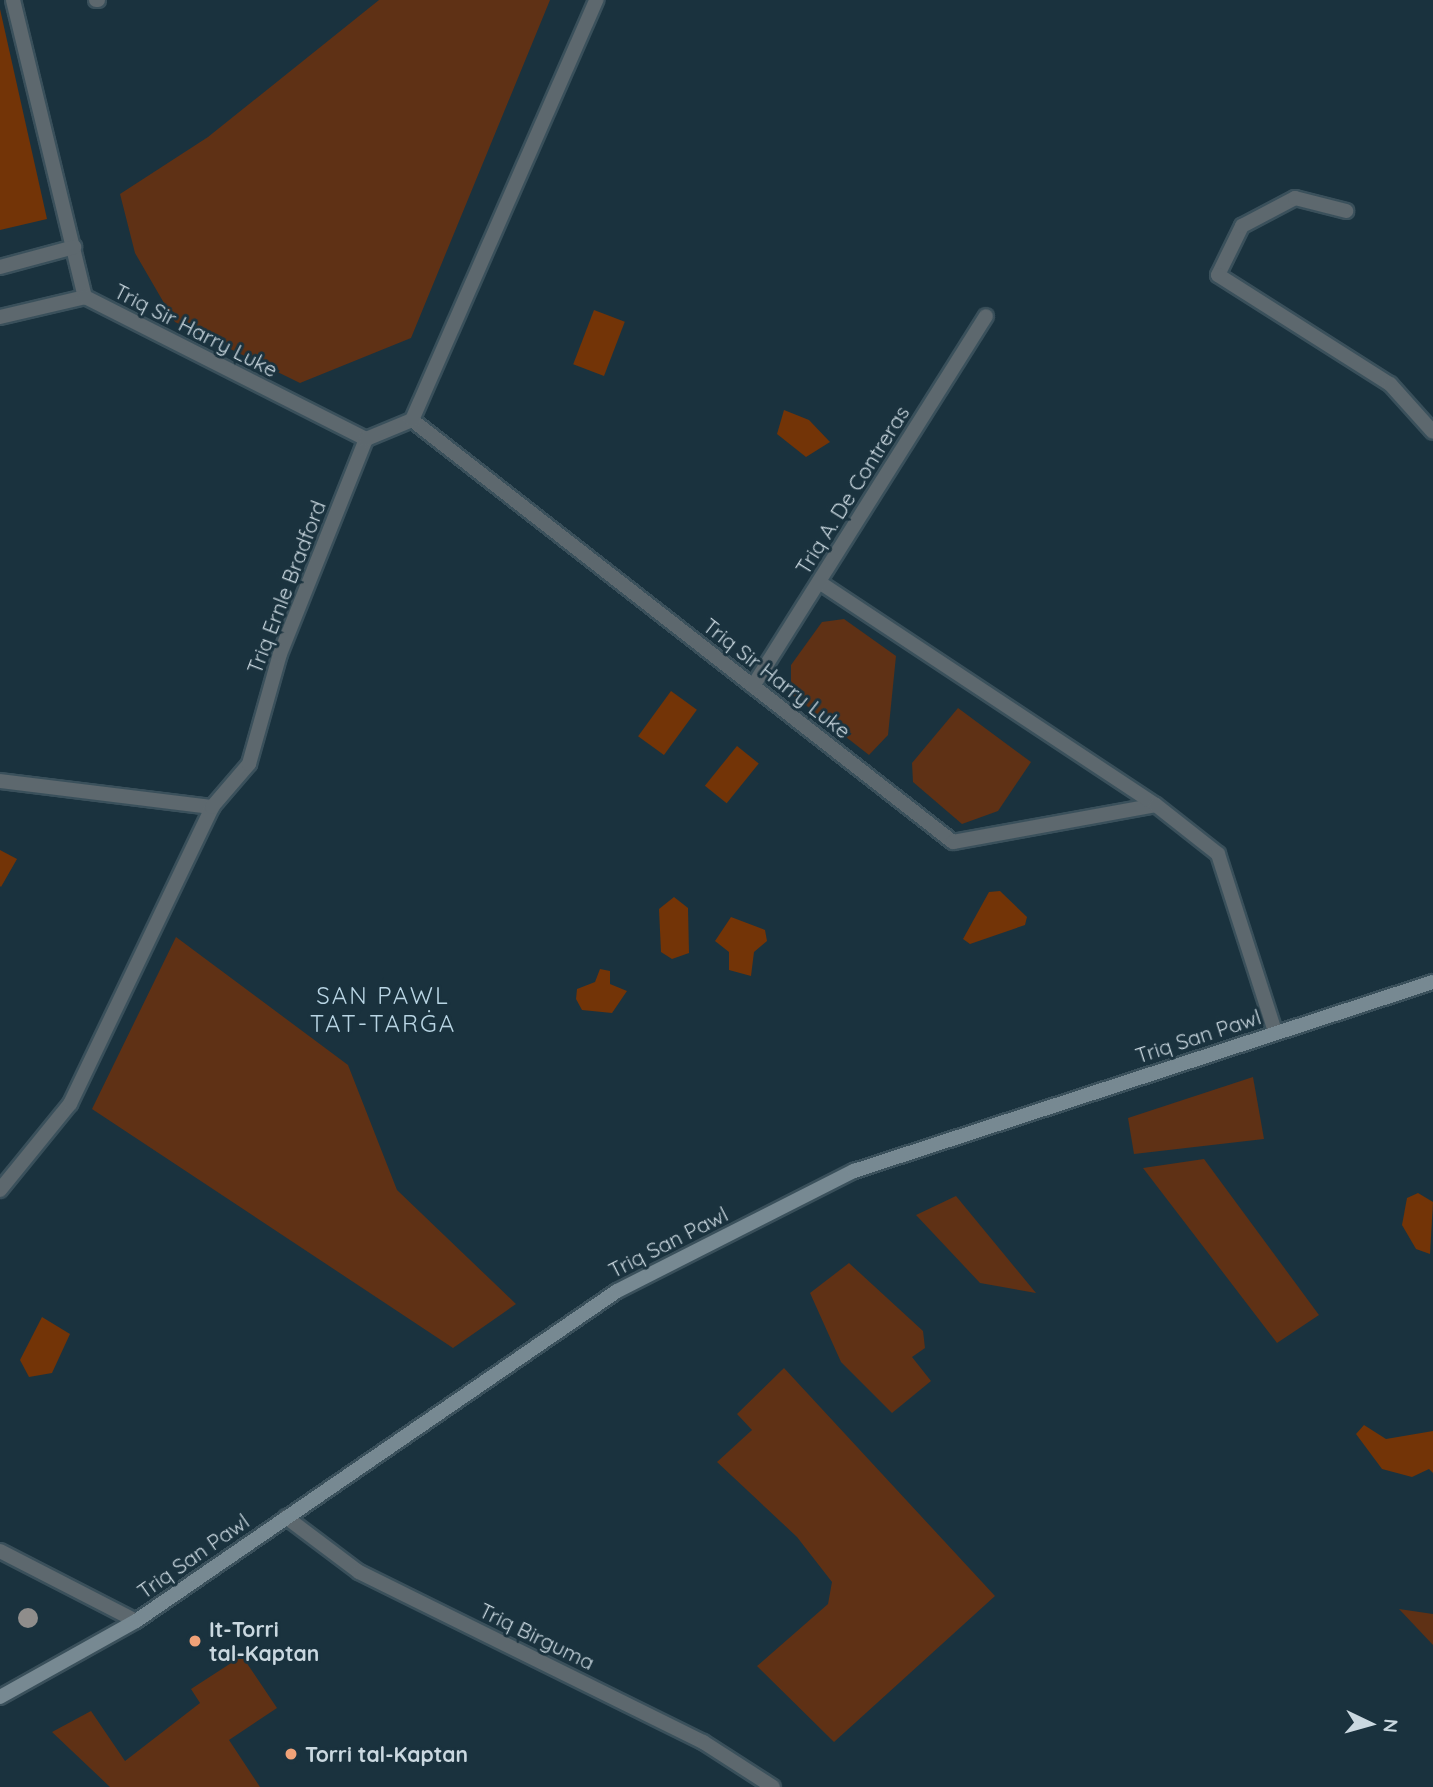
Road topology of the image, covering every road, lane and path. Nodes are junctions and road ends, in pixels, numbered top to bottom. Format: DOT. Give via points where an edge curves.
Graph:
graph roads {
  1 [pos="13,0"];
  2 [pos="596,0"];
  3 [pos="1346,211"];
  4 [pos="74,247"];
  5 [pos="0,267"];
  6 [pos="85,297"];
  7 [pos="986,316"];
  8 [pos="0,317"];
  9 [pos="412,420"];
  10 [pos="1433,432"];
  11 [pos="366,439"];
  12 [pos="819,582"];
  13 [pos="754,686"];
  14 [pos="0,781"];
  15 [pos="1156,805"];
  16 [pos="212,807"];
  17 [pos="1433,982"];
  18 [pos="1275,1032"];
  19 [pos="0,1190"];
  20 [pos="286,1517"];
  21 [pos="0,1551"];
  22 [pos="136,1622"];
  23 [pos="0,1698"];
  24 [pos="773,1787"];
  1 -- 4 [label="street"];
  2 -- 9 [label="street"];
  3 -- 10 [label="street" via="1295,198 1242,226 1218,275 1390,384"];
  4 -- 5 [label="street"];
  4 -- 6 [label="street"];
  6 -- 8 [label="street, Triq Sir Harry Luke"];
  6 -- 11 [label="street, Triq Sir Harry Luke"];
  7 -- 12 [label="street, Triq A. De Contreras"];
  9 -- 11 [label="street"];
  9 -- 13 [label="street, Triq Sir Harry Luke"];
  11 -- 16 [label="street, Triq Ernle Bradford" via="280,654 249,764"];
  12 -- 13 [label="street, Triq A. De Contreras"];
  12 -- 15 [label="street"];
  13 -- 15 [label="street, Triq Sir Harry Luke" via="953,842"];
  14 -- 16 [label="street"];
  15 -- 18 [label="street" via="1218,853"];
  16 -- 19 [label="street, Triq Ernle Bradford" via="69,1104"];
  17 -- 18 [label="main road, Triq San Pawl"];
  18 -- 20 [label="main road, Triq San Pawl" via="855,1171 617,1291"];
  20 -- 22 [label="main road, Triq San Pawl"];
  20 -- 24 [label="street, Triq Birguma" via="359,1573 703,1742"];
  21 -- 22 [label="street"];
  22 -- 23 [label="main road, Triq San Pawl"];
}
